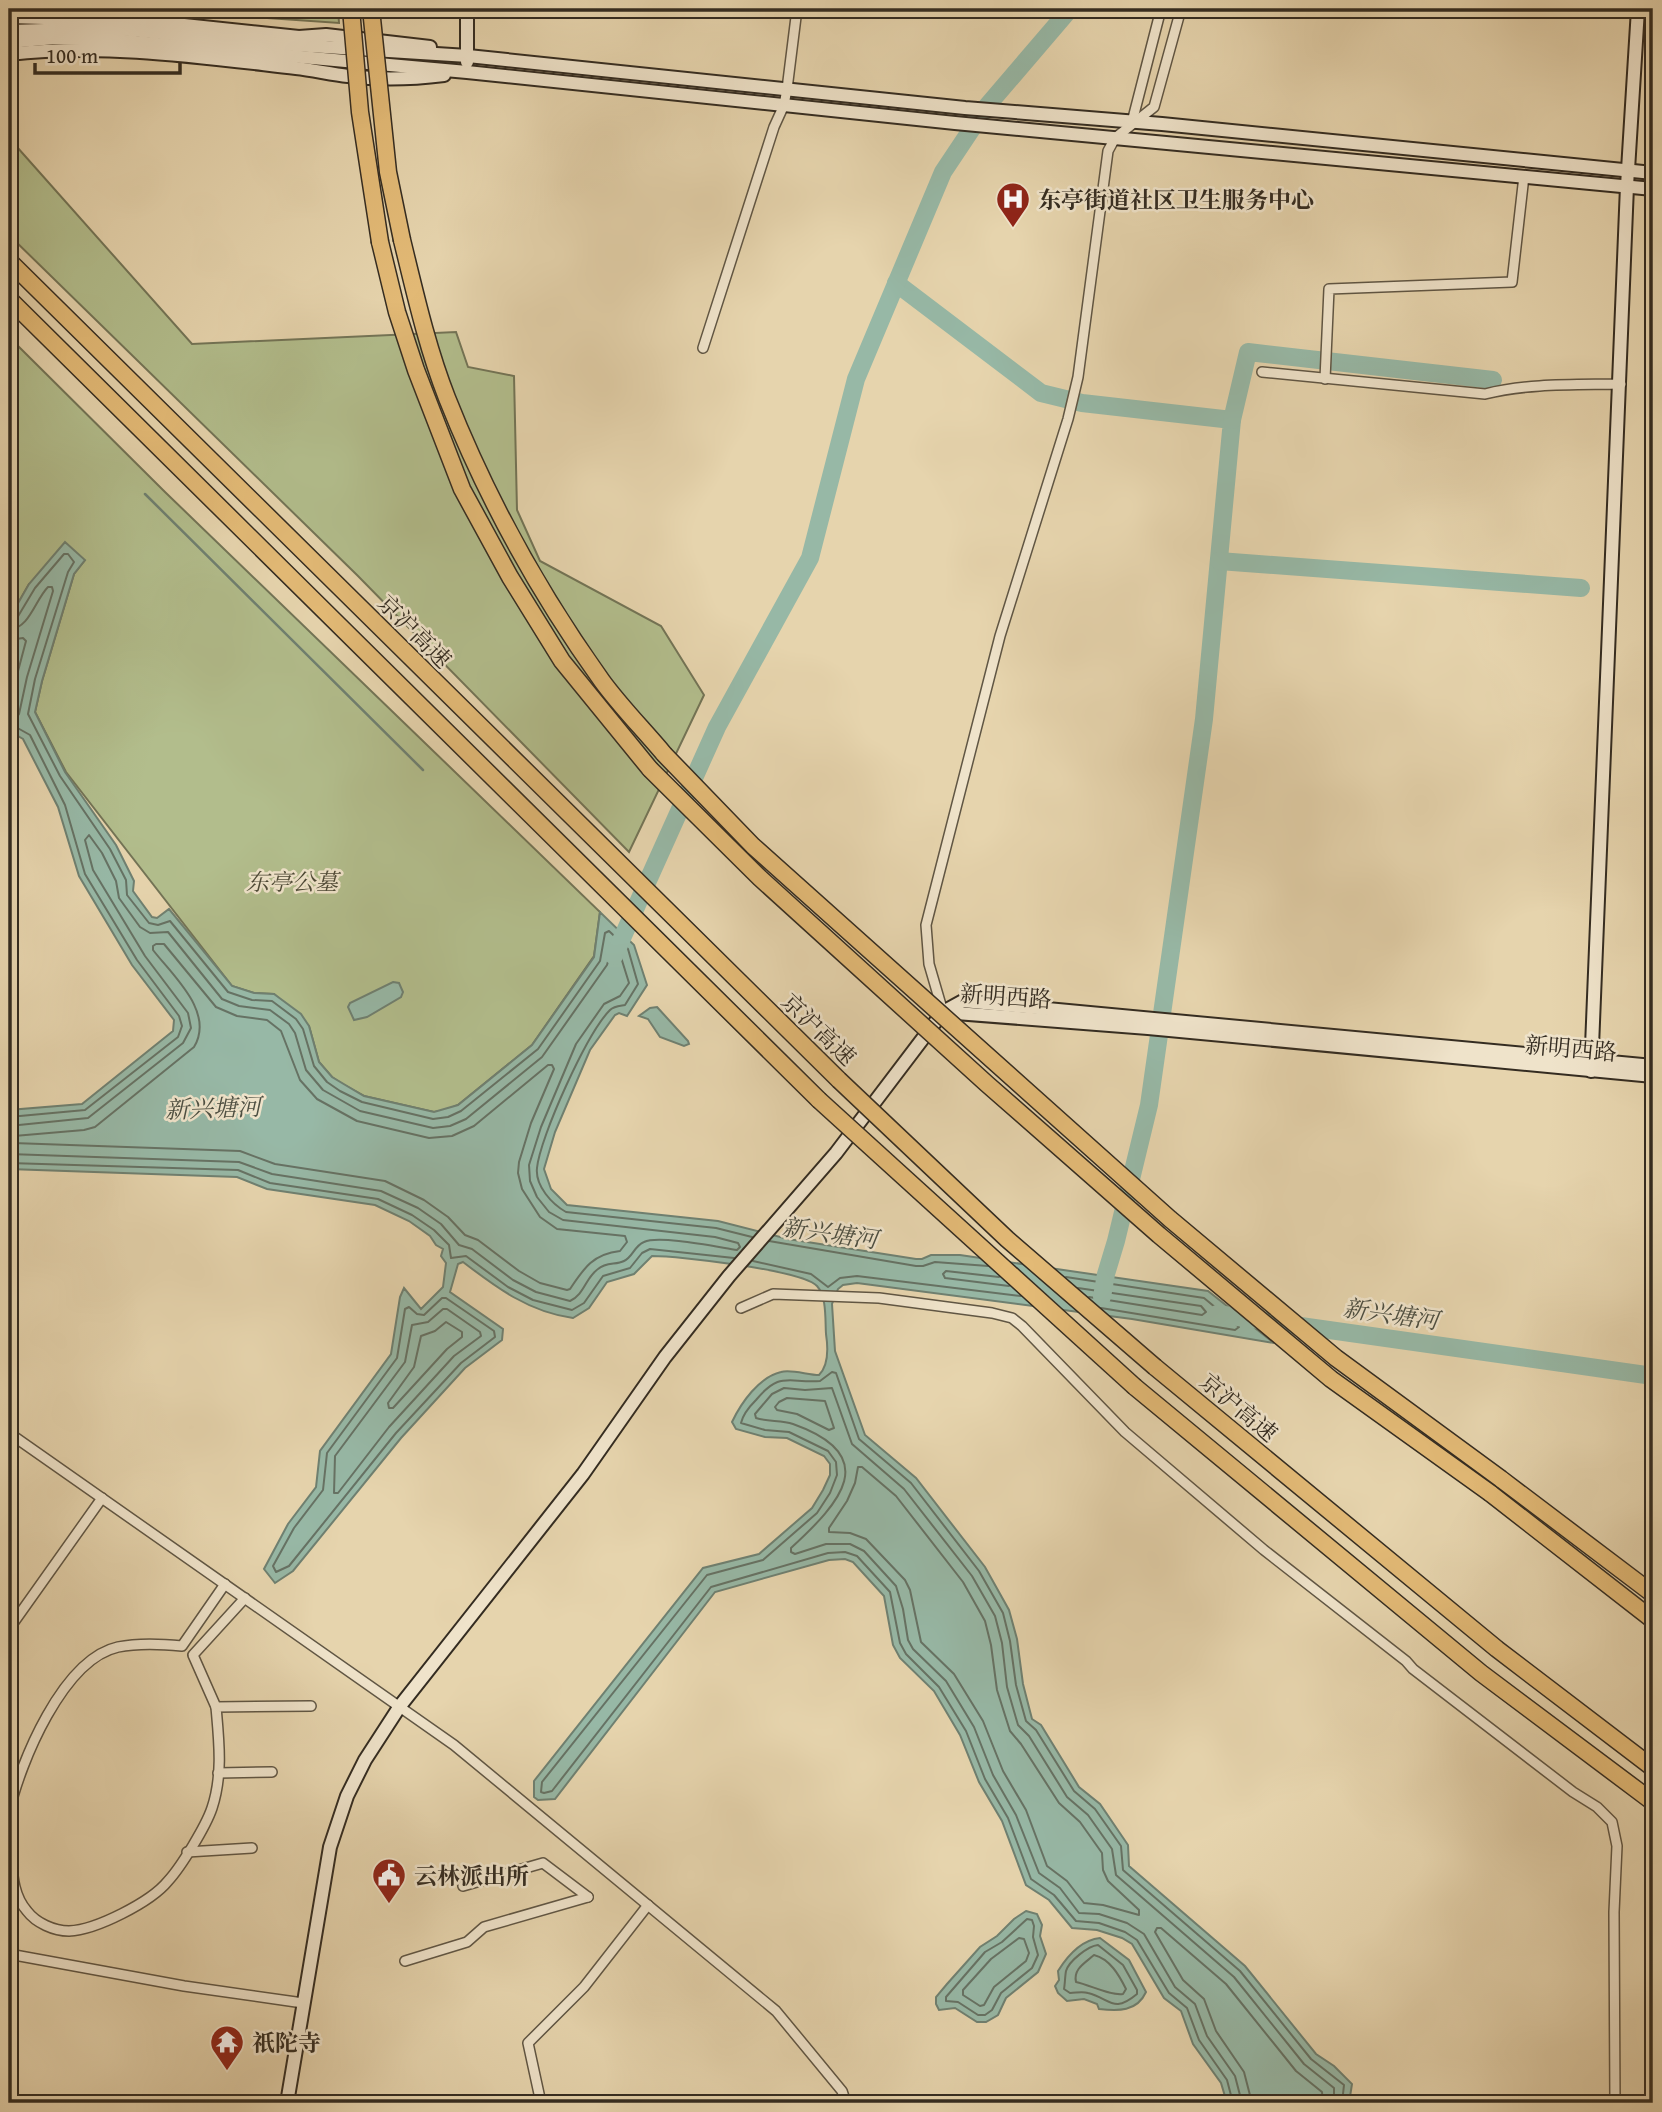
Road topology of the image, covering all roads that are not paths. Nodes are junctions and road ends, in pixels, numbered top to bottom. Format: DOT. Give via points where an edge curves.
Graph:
graph roads {
  1 [pos="351,9"];
  2 [pos="371,9"];
  3 [pos="467,9"];
  4 [pos="797,9"];
  5 [pos="1161,9"];
  6 [pos="1181,9"];
  7 [pos="1638,9"];
  8 [pos="145,15"];
  9 [pos="9,17"];
  10 [pos="9,31"];
  11 [pos="9,42"];
  12 [pos="262,48"];
  13 [pos="9,54"];
  14 [pos="468,56"];
  15 [pos="467,72"];
  16 [pos="788,89"];
  17 [pos="784,105"];
  18 [pos="1132,122"];
  19 [pos="1115,138"];
  20 [pos="1629,171"];
  21 [pos="1653,173"];
  22 [pos="1524,176"];
  23 [pos="1628,186"];
  24 [pos="1653,189"];
  25 [pos="9,261"];
  26 [pos="9,299"];
  27 [pos="703,348"];
  28 [pos="1262,372"];
  29 [pos="1325,379"];
  30 [pos="1620,384"];
  31 [pos="943,1012"];
  32 [pos="1591,1066"];
  33 [pos="1653,1066"];
  34 [pos="1653,1076"];
  35 [pos="741,1308"];
  36 [pos="9,1433"];
  37 [pos="102,1498"];
  38 [pos="225,1584"];
  39 [pos="1653,1594"];
  40 [pos="245,1598"];
  41 [pos="1653,1620"];
  42 [pos="9,1629"];
  43 [pos="311,1706"];
  44 [pos="400,1706"];
  45 [pos="216,1707"];
  46 [pos="1653,1768"];
  47 [pos="272,1772"];
  48 [pos="218,1773"];
  49 [pos="1653,1802"];
  50 [pos="9,1812"];
  51 [pos="9,1843"];
  52 [pos="252,1848"];
  53 [pos="187,1852"];
  54 [pos="463,1886"];
  55 [pos="14,1894"];
  56 [pos="648,1905"];
  57 [pos="9,1954"];
  58 [pos="405,1961"];
  59 [pos="303,2003"];
  60 [pos="287,2103"];
  61 [pos="541,2103"];
  62 [pos="846,2103"];
  63 [pos="1615,2103"];
  1 -- 41 [label="highway, bridge" via="360,111 380,242 397,312 462,489 562,661 650,769 760,878 987,1084 1331,1379 1490,1493"];
  2 -- 39 [label="highway, bridge" via="388,172 420,317 443,385 481,479 519,551 604,684 753,846 1170,1219 1336,1358"];
  3 -- 14 [label="main road"];
  4 -- 16 [label="street"];
  5 -- 18 [label="street"];
  6 -- 18 [label="street" via="1154,107"];
  7 -- 20 [label="main road"];
  8 -- 9 [label="main road"];
  8 -- 14 [label="main road" via="299,37 327,35 422,45"];
  10 -- 12 [label="main road" via="131,30"];
  11 -- 12 [label="main road" via="55,38"];
  12 -- 14 [label="main road"];
  12 -- 15 [label="main road"];
  13 -- 15 [label="main road" via="137,51 397,80"];
  14 -- 15 [label="main road"];
  14 -- 16 [label="main road"];
  15 -- 17 [label="main road"];
  16 -- 17 [label="street"];
  16 -- 18 [label="main road"];
  17 -- 19 [label="main road"];
  17 -- 27 [label="street"];
  18 -- 19 [label="street"];
  18 -- 20 [label="main road"];
  19 -- 22 [label="main road"];
  19 -- 31 [label="street" via="1108,151 1078,377 1068,419 1000,636 926,925 929,964"];
  20 -- 21 [label="main road"];
  20 -- 23 [label="main road"];
  22 -- 23 [label="main road"];
  22 -- 29 [label="street" via="1511,282 1329,289"];
  23 -- 24 [label="main road"];
  23 -- 30 [label="main road"];
  25 -- 46 [label="highway, 京沪高速, bridge" via="669,914 1007,1239 1497,1649"];
  26 -- 49 [label="highway, bridge" via="820,1100 1135,1387 1481,1672"];
  28 -- 29 [label="street"];
  29 -- 30 [label="street" via="1485,394 1532,387"];
  30 -- 32 [label="main road"];
  31 -- 32 [label="main road, 新明西路"];
  31 -- 44 [label="main road" via="836,1153 665,1357 583,1474"];
  32 -- 33 [label="main road, 新明西路"];
  32 -- 34 [label="main road, 新明西路"];
  35 -- 63 [label="street" via="773,1294 880,1298 1012,1318 1125,1432 1264,1550 1597,1807 1612,1822 1617,1846"];
  36 -- 37 [label="street"];
  37 -- 38 [label="street"];
  37 -- 42 [label="street"];
  38 -- 40 [label="street"];
  38 -- 50 [label="street" via="182,1646 116,1647 86,1662 64,1686 34,1742 15,1783"];
  40 -- 44 [label="street"];
  40 -- 45 [label="street" via="193,1655"];
  43 -- 45 [label="street"];
  44 -- 56 [label="street"];
  44 -- 59 [label="main road" via="347,1796 330,1847"];
  45 -- 48 [label="street"];
  47 -- 48 [label="street"];
  48 -- 53 [label="street" via="212,1808"];
  51 -- 55 [label="street"];
  52 -- 53 [label="street"];
  53 -- 55 [label="street" via="168,1882 135,1907 69,1931 46,1926 26,1911"];
  54 -- 58 [label="street" via="543,1863 588,1898 484,1927 467,1942"];
  56 -- 61 [label="street" via="584,1987 528,2043"];
  56 -- 62 [label="street" via="776,2011 842,2091"];
  57 -- 59 [label="street"];
  59 -- 60 [label="main road"];
}
